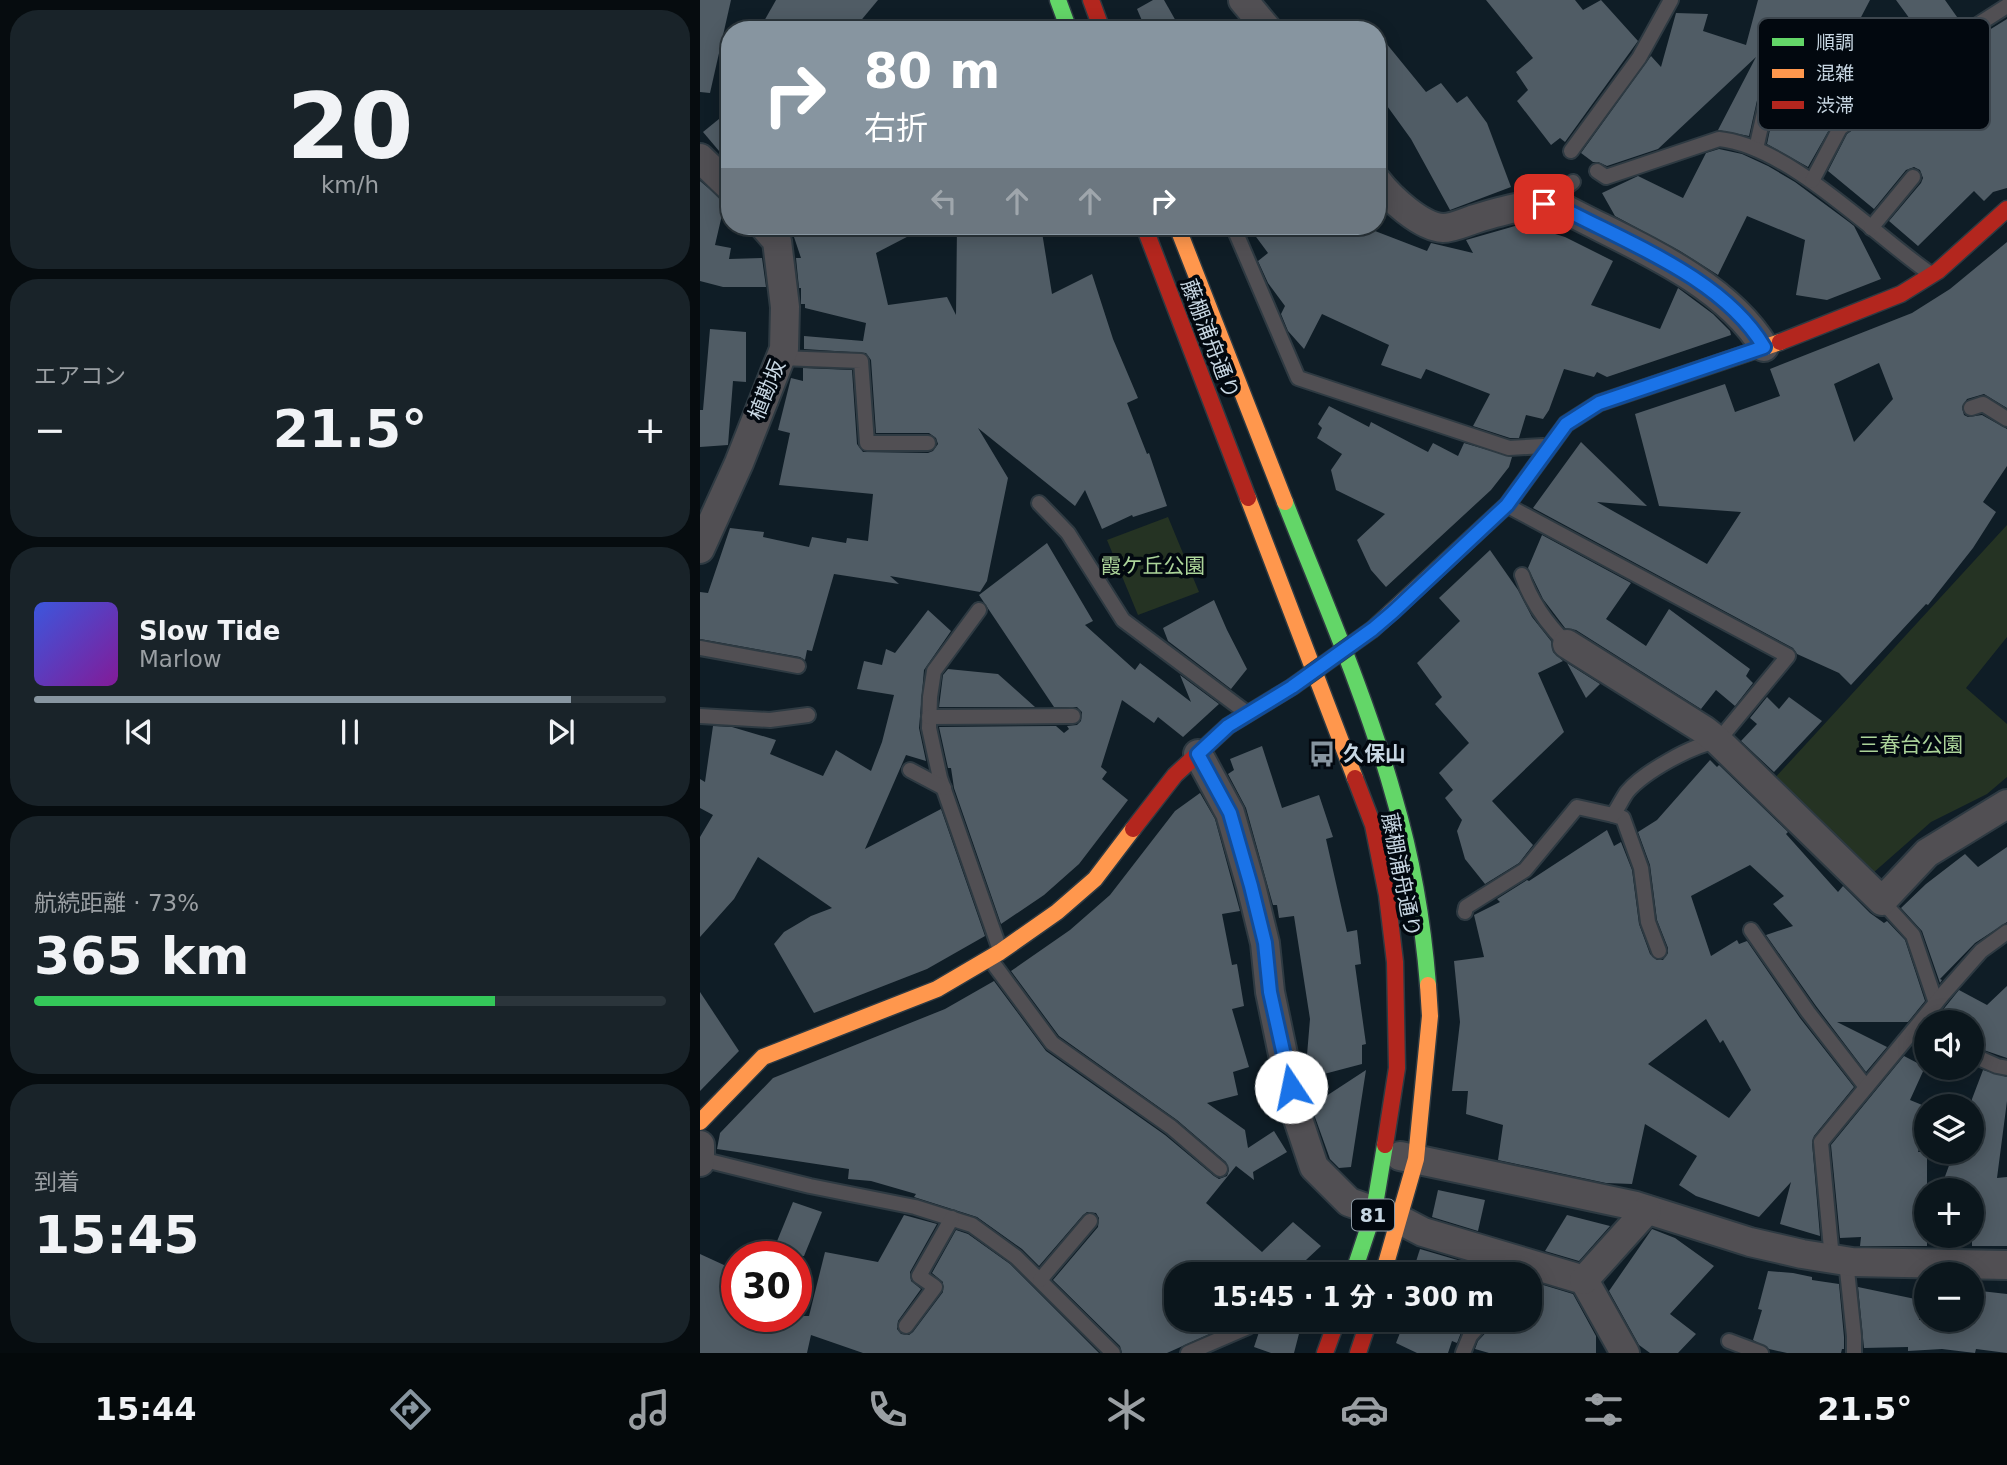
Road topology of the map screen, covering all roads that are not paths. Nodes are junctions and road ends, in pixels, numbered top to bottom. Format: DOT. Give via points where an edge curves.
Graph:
graph roads {
  1 [pos="1058,0"];
  2 [pos="1091,0"];
  3 [pos="1243,0"];
  4 [pos="1671,0"];
  5 [pos="2007,6"];
  6 [pos="1988,18"];
  7 [pos="1066,21"];
  8 [pos="1099,21"];
  9 [pos="1260,21"];
  10 [pos="1760,130"];
  11 [pos="1839,130"];
  12 [pos="1756,149"];
  13 [pos="1571,151"];
  14 [pos="700,158"];
  15 [pos="1597,171"];
  16 [pos="1913,177"];
  17 [pos="721,178"];
  18 [pos="1812,181"];
  19 [pos="1573,182"];
  20 [pos="1386,193"];
  21 [pos="1544,204"];
  22 [pos="2007,209"];
  23 [pos="1871,229"];
  24 [pos="772,235"];
  25 [pos="1147,235"];
  26 [pos="1180,235"];
  27 [pos="1237,235"];
  28 [pos="1932,275"];
  29 [pos="1764,347"];
  30 [pos="780,358"];
  31 [pos="1971,408"];
  32 [pos="2007,419"];
  33 [pos="928,443"];
  34 [pos="1551,445"];
  35 [pos="1039,503"];
  36 [pos="1507,505"];
  37 [pos="1514,526"];
  38 [pos="700,549"];
  39 [pos="1521,575"];
  40 [pos="979,610"];
  41 [pos="1567,644"];
  42 [pos="700,648"];
  43 [pos="798,666"];
  44 [pos="1248,714"];
  45 [pos="807,715"];
  46 [pos="700,716"];
  47 [pos="1073,716"];
  48 [pos="929,717"];
  49 [pos="1718,741"];
  50 [pos="1198,754"];
  51 [pos="910,770"];
  52 [pos="944,788"];
  53 [pos="2007,804"];
  54 [pos="1613,816"];
  55 [pos="1882,901"];
  56 [pos="1465,912"];
  57 [pos="1751,930"];
  58 [pos="2007,932"];
  59 [pos="1659,951"];
  60 [pos="995,955"];
  61 [pos="1936,1003"];
  62 [pos="1932,1010"];
  63 [pos="1914,1036"];
  64 [pos="1984,1060"];
  65 [pos="2007,1068"];
  66 [pos="1866,1087"];
  67 [pos="700,1122"];
  68 [pos="1383,1153"];
  69 [pos="700,1156"];
  70 [pos="1416,1159"];
  71 [pos="1220,1169"];
  72 [pos="1647,1210"];
  73 [pos="1387,1215"];
  74 [pos="952,1218"];
  75 [pos="1090,1221"];
  76 [pos="1839,1260"];
  77 [pos="1360,1262"];
  78 [pos="1384,1262"];
  79 [pos="1506,1262"];
  80 [pos="2007,1265"];
  81 [pos="1542,1272"];
  82 [pos="1040,1280"];
  83 [pos="1584,1280"];
  84 [pos="906,1326"];
  85 [pos="1236,1332"];
  86 [pos="1333,1332"];
  87 [pos="1365,1332"];
  88 [pos="1474,1332"];
  89 [pos="1729,1341"];
  90 [pos="1114,1353"];
  91 [pos="1188,1353"];
  92 [pos="1325,1353"];
  93 [pos="1358,1353"];
  94 [pos="1463,1353"];
  95 [pos="1625,1353"];
  96 [pos="1761,1353"];
  97 [pos="1854,1353"];
  1 -- 7 [label="main road"];
  2 -- 8 [label="main road"];
  3 -- 9 [label="street"];
  4 -- 13 [label="lane" via="1639,58"];
  5 -- 6 [label="lane"];
  10 -- 12 [label="lane"];
  11 -- 18 [label="lane"];
  12 -- 15 [label="lane" via="1719,139 1606,177"];
  12 -- 18 [label="lane"];
  14 -- 17 [label="street"];
  16 -- 23 [label="lane"];
  18 -- 23 [label="lane"];
  19 -- 21 [label="lane"];
  20 -- 21 [label="street" via="1408,211 1445,228 1514,206"];
  21 -- 29 [label="street" via="1560,207 1684,272 1731,305"];
  22 -- 28 [label="main road"];
  23 -- 28 [label="lane"];
  24 -- 30 [label="street, 植勘坂" via="779,251 785,307"];
  25 -- 68 [label="main road, 藤棚浦舟通り / 81" via="1373,825 1387,895 1398,1015 1397,1068"];
  26 -- 70 [label="main road, 藤棚浦舟通り / 81" via="1394,796 1412,869 1430,1016"];
  27 -- 34 [label="lane" via="1298,378 1509,448"];
  28 -- 29 [label="main road" via="1901,294"];
  29 -- 34 [label="main road" via="1599,403 1566,424"];
  30 -- 33 [label="lane" via="861,361 867,443"];
  30 -- 38 [label="street, 植勘坂"];
  31 -- 32 [label="lane" via="1983,404"];
  34 -- 36 [label="main road"];
  35 -- 44 [label="lane" via="1068,533 1123,620"];
  36 -- 37 [label="lane"];
  36 -- 44 [label="main road, bridge" via="1373,629"];
  36 -- 49 [label="lane" via="1788,656"];
  39 -- 41 [label="lane" via="1528,594"];
  40 -- 48 [label="lane" via="934,671"];
  41 -- 49 [label="street"];
  42 -- 43 [label="lane"];
  44 -- 50 [label="main road"];
  45 -- 46 [label="lane" via="770,720"];
  47 -- 48 [label="lane"];
  48 -- 52 [label="lane"];
  49 -- 54 [label="lane" via="1656,769 1628,790"];
  49 -- 55 [label="street"];
  50 -- 60 [label="main road" via="1175,775 1095,879 1058,912"];
  50 -- 73 [label="street" via="1230,813 1251,886 1294,1107 1314,1167 1349,1202"];
  51 -- 52 [label="lane"];
  52 -- 60 [label="lane"];
  53 -- 55 [label="street" via="1927,853"];
  54 -- 56 [label="lane" via="1577,807 1525,870 1466,907"];
  54 -- 59 [label="lane" via="1623,818 1641,868 1648,922"];
  55 -- 61 [label="lane" via="1913,935"];
  57 -- 66 [label="lane"];
  58 -- 61 [label="lane" via="1981,951"];
  60 -- 67 [label="main road" via="937,989 763,1057"];
  60 -- 71 [label="lane" via="1052,1043 1171,1127"];
  61 -- 62 [label="lane"];
  63 -- 66 [label="lane"];
  64 -- 65 [label="lane"];
  66 -- 76 [label="lane" via="1821,1142"];
  68 -- 70 [label="street"];
  68 -- 73 [label="main road, 藤棚浦舟通り / 81"];
  69 -- 74 [label="lane"];
  70 -- 72 [label="street"];
  70 -- 73 [label="main road, 藤棚浦舟通り / 81"];
  72 -- 76 [label="street" via="1750,1242"];
  72 -- 83 [label="street"];
  73 -- 77 [label="main road, 藤棚浦舟通り / 81"];
  73 -- 78 [label="main road, 藤棚浦舟通り / 81"];
  73 -- 79 [label="street"];
  74 -- 82 [label="lane" via="972,1225"];
  74 -- 84 [label="lane" via="919,1276 935,1287"];
  75 -- 82 [label="lane"];
  76 -- 80 [label="street"];
  76 -- 97 [label="lane"];
  81 -- 83 [label="street"];
  82 -- 90 [label="lane"];
  83 -- 95 [label="street"];
  85 -- 91 [label="lane"];
  86 -- 92 [label="main road"];
  87 -- 93 [label="main road"];
  88 -- 94 [label="lane"];
  89 -- 96 [label="lane"];
}
